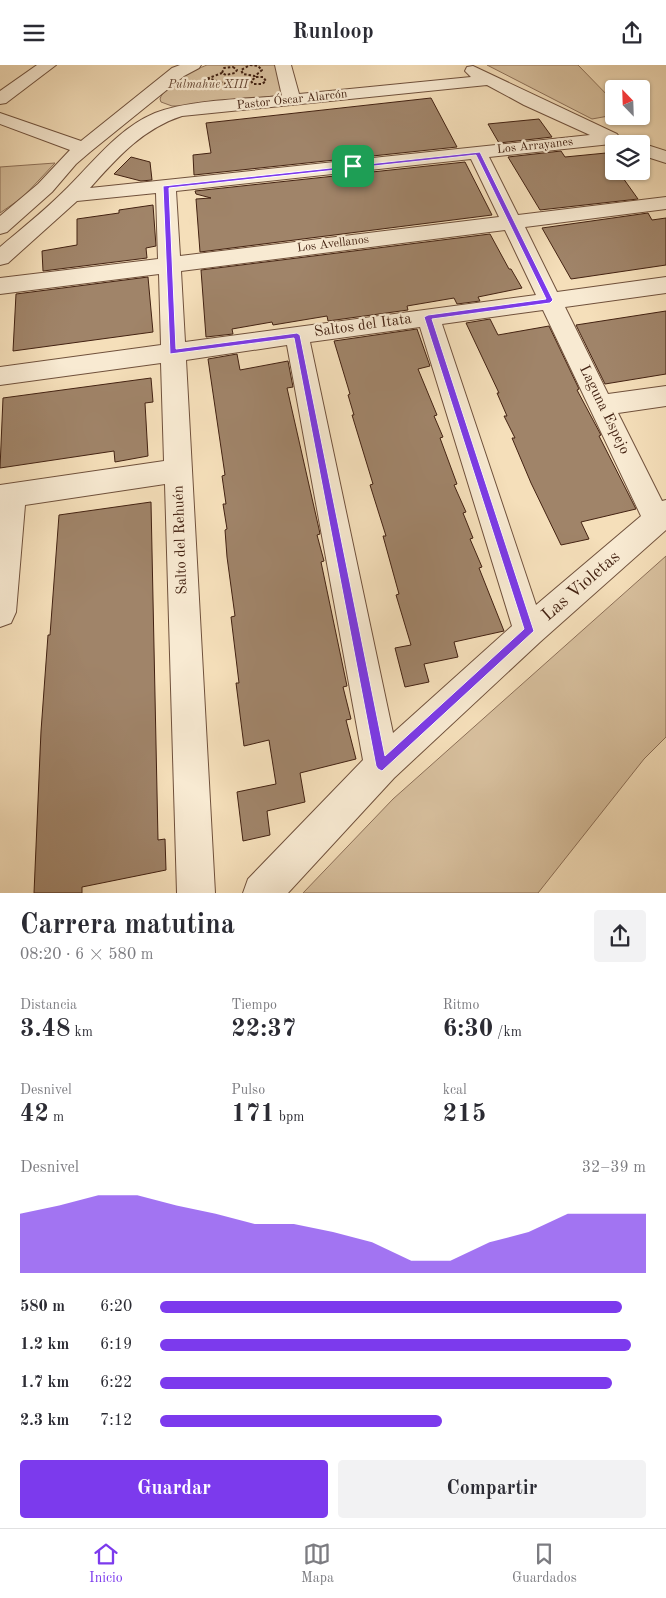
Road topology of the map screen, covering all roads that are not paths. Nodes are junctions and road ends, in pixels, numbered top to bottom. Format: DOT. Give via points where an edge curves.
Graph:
graph roads {
  1 [pos="48,65"];
  2 [pos="193,65"];
  3 [pos="283,65"];
  4 [pos="463,65"];
  5 [pos="489,80"];
  6 [pos="147,96"];
  7 [pos="0,99"];
  8 [pos="292,100"];
  9 [pos="173,113"];
  10 [pos="0,117"];
  11 [pos="609,135"];
  12 [pos="666,140"];
  13 [pos="650,142"];
  14 [pos="605,146"];
  15 [pos="83,148"];
  16 [pos="650,152"];
  17 [pos="478,153"];
  18 [pos="666,157"];
  19 [pos="166,186"];
  20 [pos="71,197"];
  21 [pos="666,203"];
  22 [pos="512,222"];
  23 [pos="0,227"];
  24 [pos="0,258"];
  25 [pos="169,265"];
  26 [pos="666,285"];
  27 [pos="0,287"];
  28 [pos="550,300"];
  29 [pos="428,317"];
  30 [pos="297,335"];
  31 [pos="173,352"];
  32 [pos="0,376"];
  33 [pos="666,396"];
  34 [pos="601,405"];
  35 [pos="178,471"];
  36 [pos="6,497"];
  37 [pos="661,516"];
  38 [pos="0,612"];
  39 [pos="529,631"];
  40 [pos="382,766"];
  41 [pos="196,893"];
  42 [pos="262,893"];
  1 -- 7 [label="street"];
  2 -- 6 [label="street" via="178,72"];
  3 -- 8 [label="street"];
  4 -- 5 [label="street"];
  5 -- 8 [label="street, Pastor Óscar Alarcón"];
  5 -- 11 [label="street"];
  6 -- 9 [label="street" via="153,108"];
  6 -- 15 [label="street"];
  8 -- 9 [label="street, Pastor Óscar Alarcón"];
  9 -- 20 [label="street, Pastor Óscar Alarcón" via="148,122 108,154"];
  10 -- 15 [label="street"];
  12 -- 13 [label="street"];
  14 -- 17 [label="street, Los Arrayanes"];
  15 -- 23 [label="street" via="36,197"];
  16 -- 18 [label="street"];
  17 -- 19 [label="street, Los Arrayanes"];
  17 -- 22 [label="street, Laguna Espejo"];
  19 -- 20 [label="street, Los Arrayanes"];
  19 -- 25 [label="street, Salto del Rehuén"];
  20 -- 24 [label="street, Pastor Óscar Alarcón"];
  21 -- 22 [label="street, Los Avellanos"];
  22 -- 25 [label="street, Los Avellanos"];
  22 -- 28 [label="street, Laguna Espejo"];
  25 -- 27 [label="street, Los Avellanos"];
  25 -- 31 [label="street, Salto del Rehuén"];
  26 -- 28 [label="street, Saltos del Itata"];
  28 -- 29 [label="street, Saltos del Itata"];
  28 -- 34 [label="street, Laguna Espejo"];
  29 -- 30 [label="street, Saltos del Itata"];
  29 -- 39 [label="street"];
  30 -- 31 [label="street, Saltos del Itata"];
  30 -- 40 [label="street"];
  31 -- 32 [label="street, Saltos del Itata"];
  31 -- 35 [label="street, Salto del Rehuén"];
  33 -- 34 [label="street"];
  34 -- 37 [label="street, Laguna Espejo"];
  35 -- 36 [label="street"];
  35 -- 41 [label="street, Salto del Rehuén"];
  36 -- 38 [label="street"];
  37 -- 39 [label="street, Las Violetas"];
  39 -- 40 [label="street, Las Violetas"];
  40 -- 42 [label="street, Las Violetas"];
}
